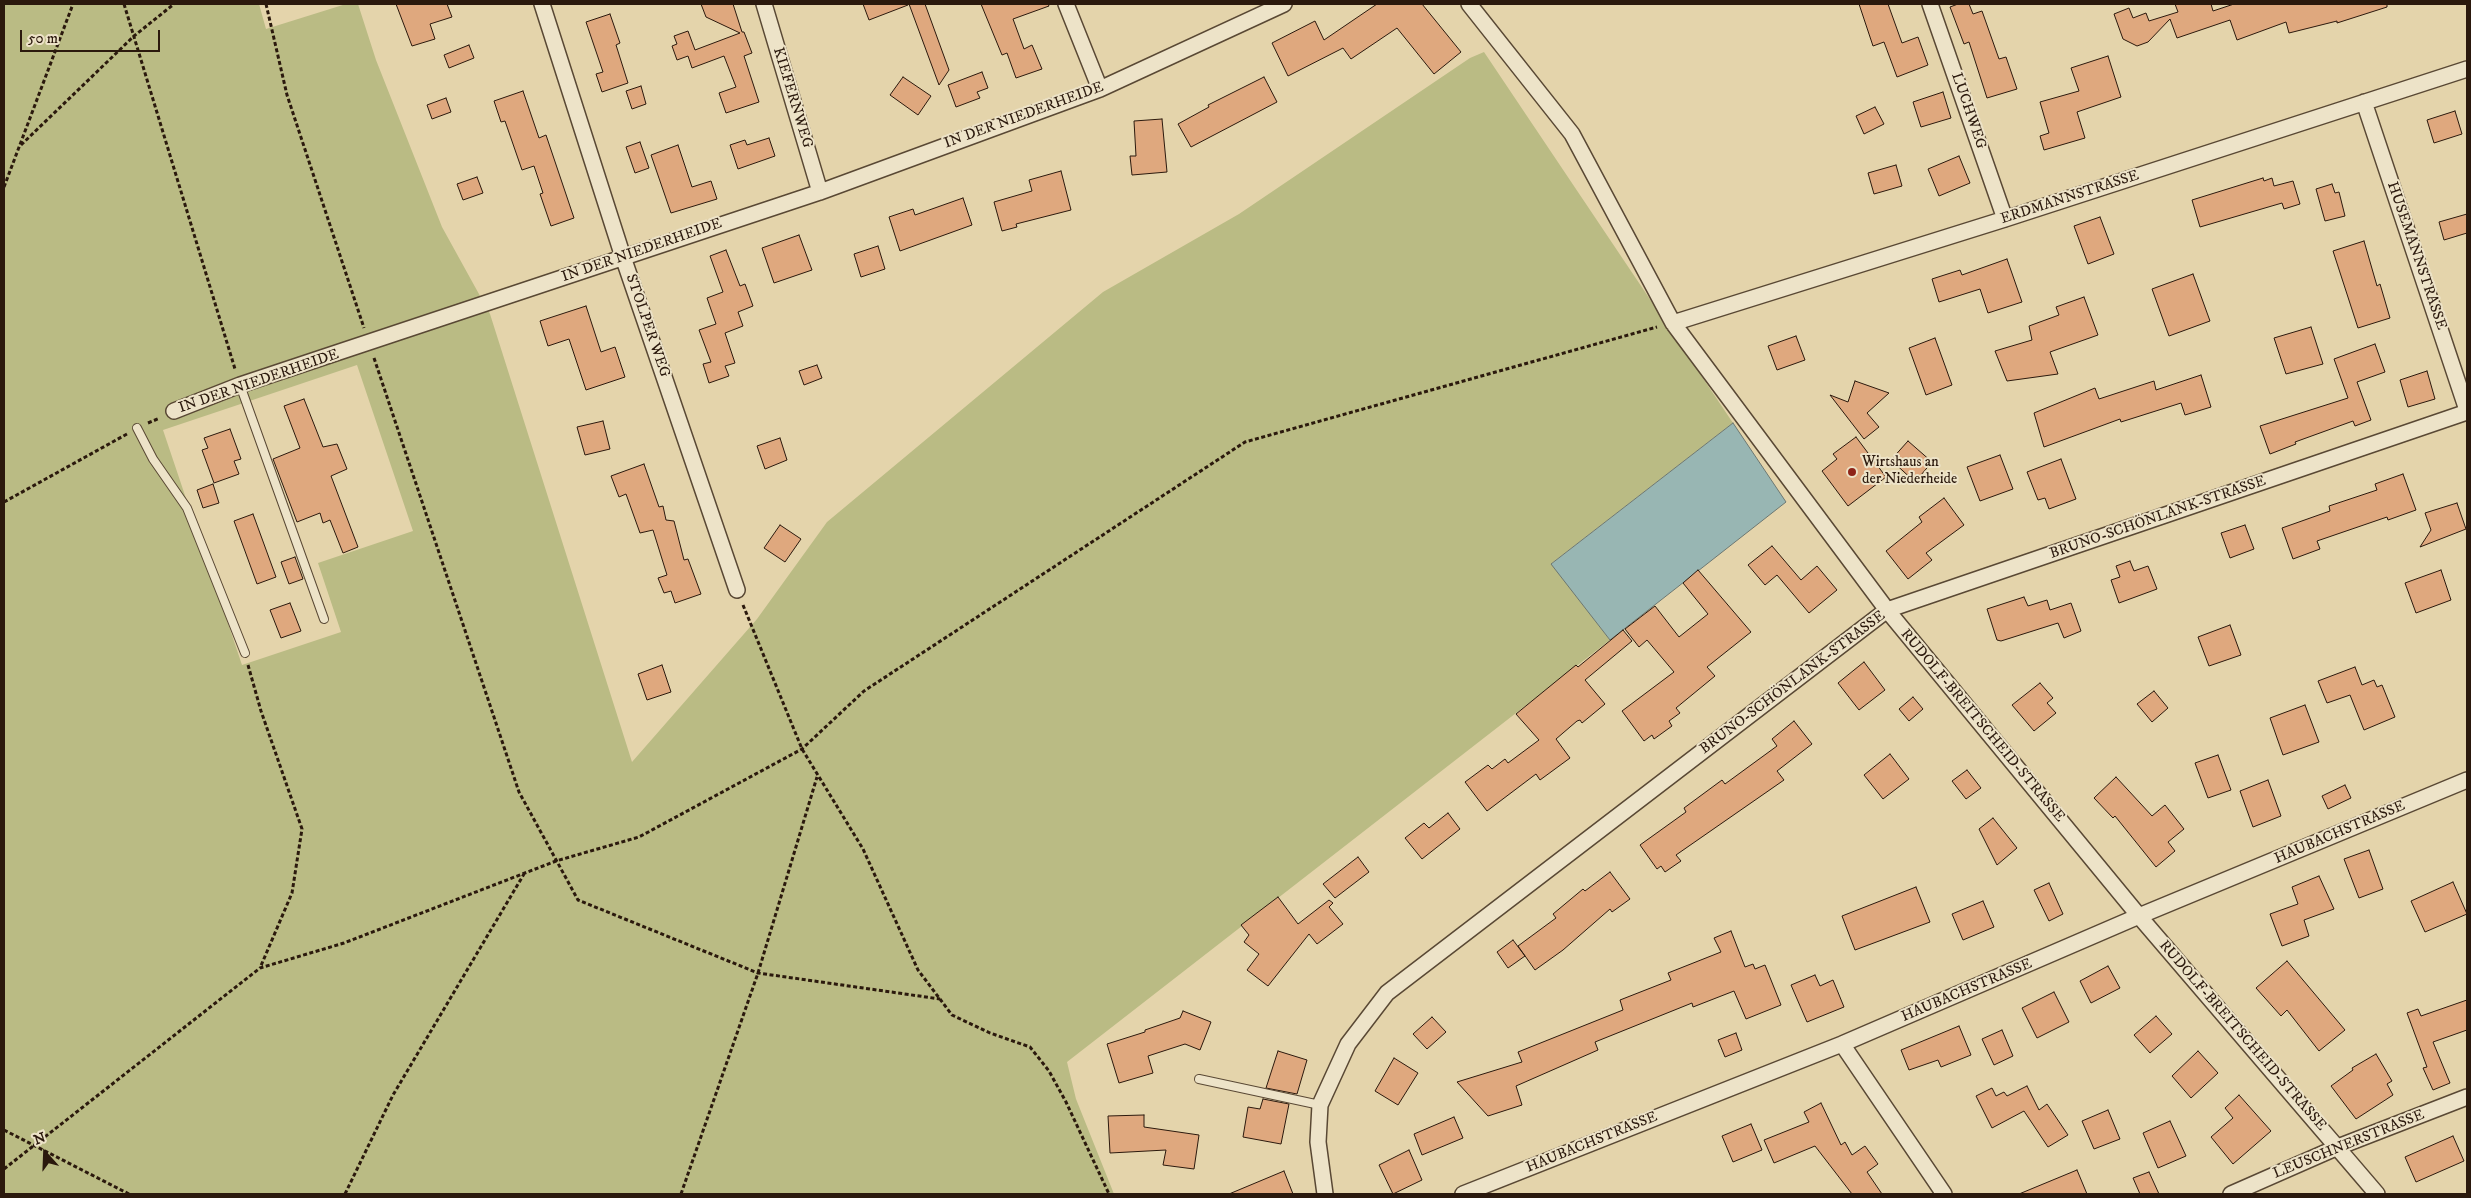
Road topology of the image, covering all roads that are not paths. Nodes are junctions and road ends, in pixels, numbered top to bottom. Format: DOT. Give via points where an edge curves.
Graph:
graph roads {
  1 [pos="542,4"];
  2 [pos="764,4"];
  3 [pos="1066,4"];
  4 [pos="1284,4"];
  5 [pos="1469,4"];
  6 [pos="1930,4"];
  7 [pos="2467,69"];
  8 [pos="1100,89"];
  9 [pos="2364,102"];
  10 [pos="820,192"];
  11 [pos="2006,219"];
  12 [pos="623,257"];
  13 [pos="1672,323"];
  14 [pos="240,385"];
  15 [pos="174,411"];
  16 [pos="2467,411"];
  17 [pos="137,428"];
  18 [pos="737,590"];
  19 [pos="1887,610"];
  20 [pos="324,619"];
  21 [pos="245,653"];
  22 [pos="2467,780"];
  23 [pos="2139,916"];
  24 [pos="1842,1044"];
  25 [pos="1199,1079"];
  26 [pos="2467,1097"];
  27 [pos="1320,1105"];
  28 [pos="2338,1147"];
  29 [pos="1325,1194"];
  30 [pos="1463,1194"];
  31 [pos="1944,1194"];
  32 [pos="2231,1194"];
  33 [pos="2377,1194"];
  1 -- 12 [label="street, STOLPER WEG"];
  2 -- 10 [label="street, KIEFERNWEG"];
  3 -- 8 [label="street"];
  4 -- 8 [label="street, IN DER NIEDERHEIDE"];
  5 -- 13 [label="street, RUDOLF-BREITSCHEID-STRASSE" via="1572,134"];
  6 -- 11 [label="street, LUCHWEG"];
  7 -- 9 [label="street, ERDMANNSTRASSE"];
  8 -- 10 [label="street, IN DER NIEDERHEIDE"];
  9 -- 11 [label="street, ERDMANNSTRASSE"];
  9 -- 16 [label="street, HUSEMANNSTRASSE"];
  10 -- 12 [label="street, IN DER NIEDERHEIDE"];
  11 -- 13 [label="street, ERDMANNSTRASSE"];
  12 -- 14 [label="street, IN DER NIEDERHEIDE"];
  12 -- 18 [label="street, STOLPER WEG"];
  13 -- 19 [label="street, RUDOLF-BREITSCHEID-STRASSE"];
  14 -- 15 [label="street, IN DER NIEDERHEIDE"];
  14 -- 20 [label="lane"];
  16 -- 19 [label="street, BRUNO-SCHÖNLANK-STRASSE"];
  17 -- 21 [label="lane" via="153,459 187,508"];
  19 -- 23 [label="street, RUDOLF-BREITSCHEID-STRASSE"];
  19 -- 27 [label="street, BRUNO-SCHÖNLANK-STRASSE" via="1387,993 1348,1044"];
  22 -- 23 [label="street, HAUBACHSTRASSE"];
  23 -- 24 [label="street, HAUBACHSTRASSE"];
  23 -- 28 [label="street, RUDOLF-BREITSCHEID-STRASSE"];
  24 -- 30 [label="street, HAUBACHSTRASSE"];
  24 -- 31 [label="street"];
  25 -- 27 [label="lane"];
  26 -- 28 [label="street, LEUSCHNERSTRASSE"];
  27 -- 29 [label="street, BRUNO-SCHÖNLANK-STRASSE" via="1318,1142"];
  28 -- 32 [label="street, LEUSCHNERSTRASSE"];
  28 -- 33 [label="street, RUDOLF-BREITSCHEID-STRASSE"];
}
